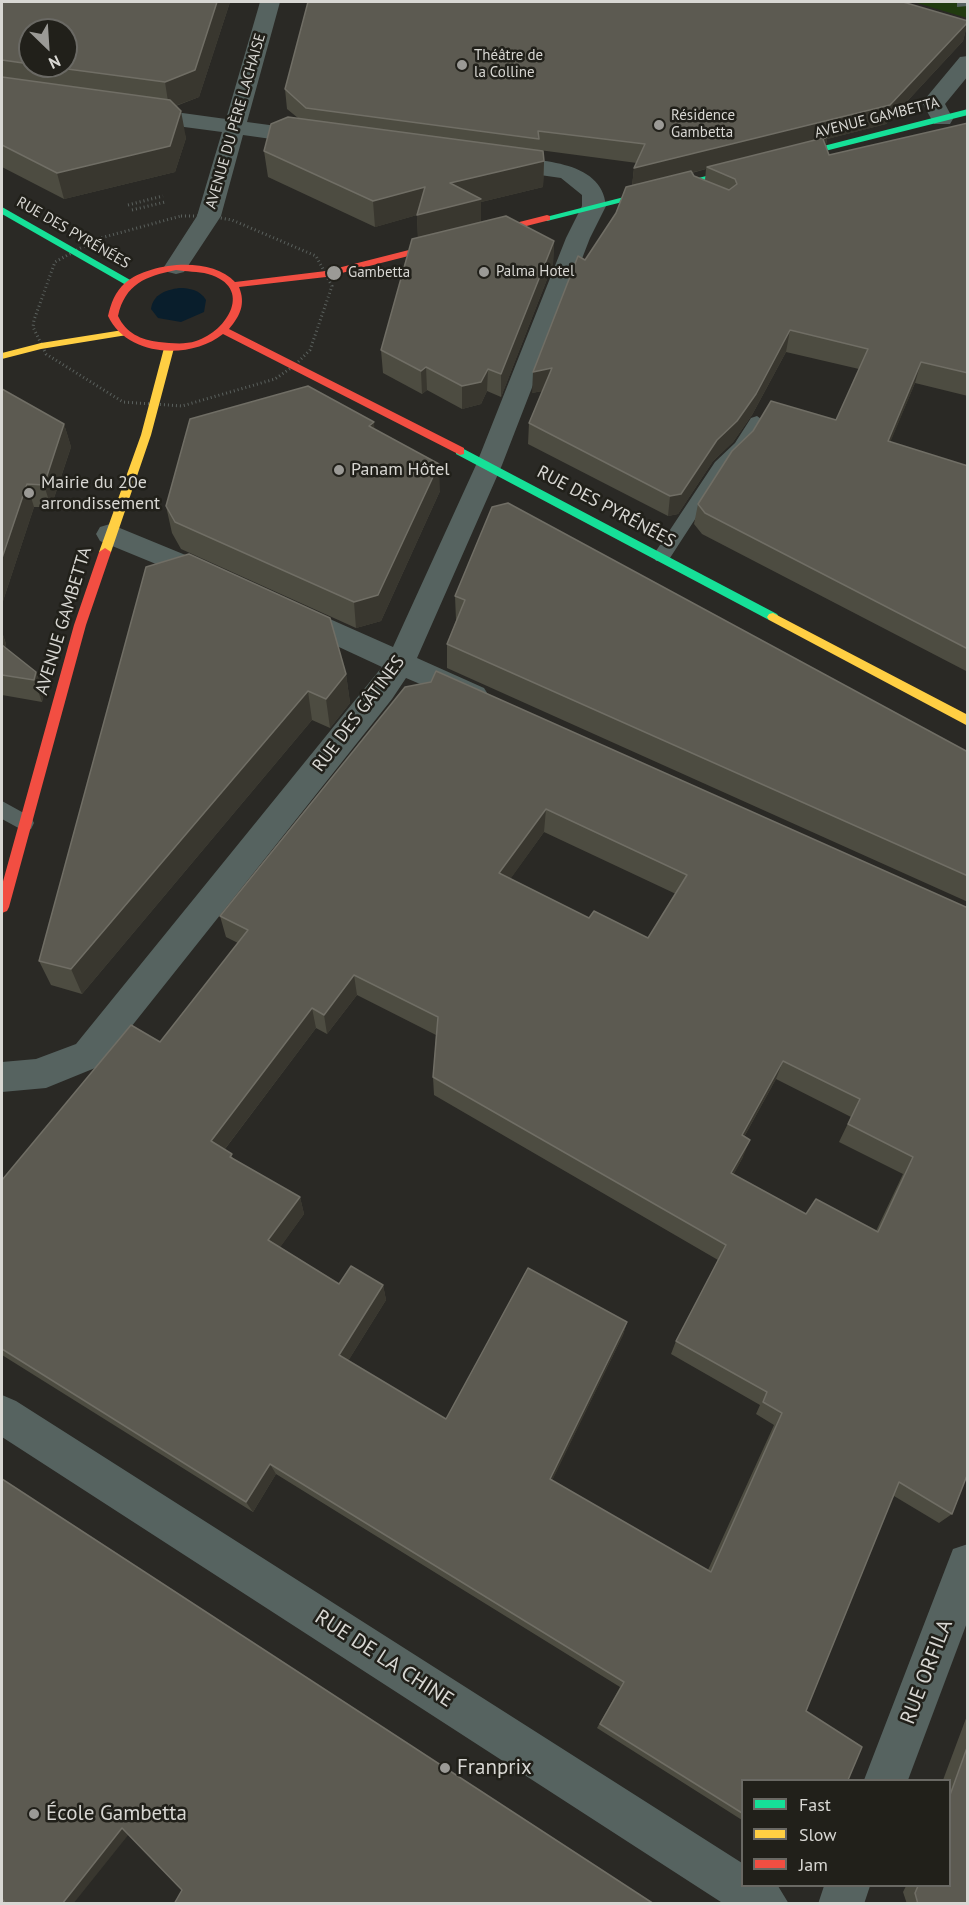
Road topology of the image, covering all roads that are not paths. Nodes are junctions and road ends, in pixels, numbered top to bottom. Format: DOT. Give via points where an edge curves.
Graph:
graph roads {
  1 [pos="270,2"];
  2 [pos="968,63"];
  3 [pos="117,111"];
  4 [pos="968,112"];
  5 [pos="942,119"];
  6 [pos="233,127"];
  7 [pos="337,141"];
  8 [pos="476,160"];
  9 [pos="594,206"];
  10 [pos="2,210"];
  11 [pos="176,267"];
  12 [pos="129,283"];
  13 [pos="234,285"];
  14 [pos="225,331"];
  15 [pos="123,333"];
  16 [pos="169,348"];
  17 [pos="2,356"];
  18 [pos="757,422"];
  19 [pos="489,465"];
  20 [pos="110,534"];
  21 [pos="662,556"];
  22 [pos="241,590"];
  23 [pos="272,604"];
  24 [pos="400,663"];
  25 [pos="505,710"];
  26 [pos="968,721"];
  27 [pos="2,810"];
  28 [pos="24,824"];
  29 [pos="2,907"];
  30 [pos="2,1077"];
  31 [pos="2,1415"];
  32 [pos="968,1564"];
  33 [pos="886,1779"];
  34 [pos="847,1887"];
  35 [pos="766,1904"];
  36 [pos="841,1904"];
  1 -- 6 [label="street, AVENUE DU PÈRE LACHAISE"];
  2 -- 5 [label="street" via="936,99 934,104"];
  3 -- 6 [label="street"];
  4 -- 5 [label="main road, AVENUE GAMBETTA"];
  5 -- 9 [label="main road, AVENUE GAMBETTA"];
  6 -- 7 [label="street"];
  6 -- 11 [label="street, AVENUE DU PÈRE LACHAISE" via="209,216"];
  8 -- 9 [label="street" via="567,172 593,193"];
  9 -- 13 [label="main road, AVENUE GAMBETTA" via="326,274"];
  9 -- 19 [label="street, RUE DES GÂTINES"];
  10 -- 12 [label="main road, RUE DES PYRÉNÉES"];
  11 -- 12 [label="main road" via="143,275"];
  11 -- 13 [label="main road" via="210,270"];
  12 -- 15 [label="main road" via="113,308 115,324"];
  13 -- 14 [label="main road" via="241,308"];
  14 -- 16 [label="main road" via="208,340"];
  14 -- 19 [label="main road, RUE DES PYRÉNÉES"];
  15 -- 16 [label="main road" via="135,341"];
  15 -- 17 [label="main road"];
  16 -- 20 [label="main road, AVENUE GAMBETTA" via="146,435"];
  18 -- 21 [label="lane" via="741,447 721,466"];
  19 -- 21 [label="main road, RUE DES PYRÉNÉES"];
  19 -- 24 [label="street, RUE DES GÂTINES"];
  20 -- 22 [label="street"];
  20 -- 28 [label="main road, AVENUE GAMBETTA"];
  21 -- 26 [label="main road, RUE DES PYRÉNÉES"];
  23 -- 24 [label="street"];
  24 -- 25 [label="street"];
  24 -- 30 [label="street, RUE DES GÂTINES" via="382,691 88,1055 56,1072"];
  27 -- 28 [label="lane"];
  28 -- 29 [label="main road, AVENUE GAMBETTA"];
  31 -- 35 [label="street, RUE DE LA CHINE"];
  32 -- 33 [label="street, RUE ORFILA"];
  34 -- 36 [label="street"];
}
